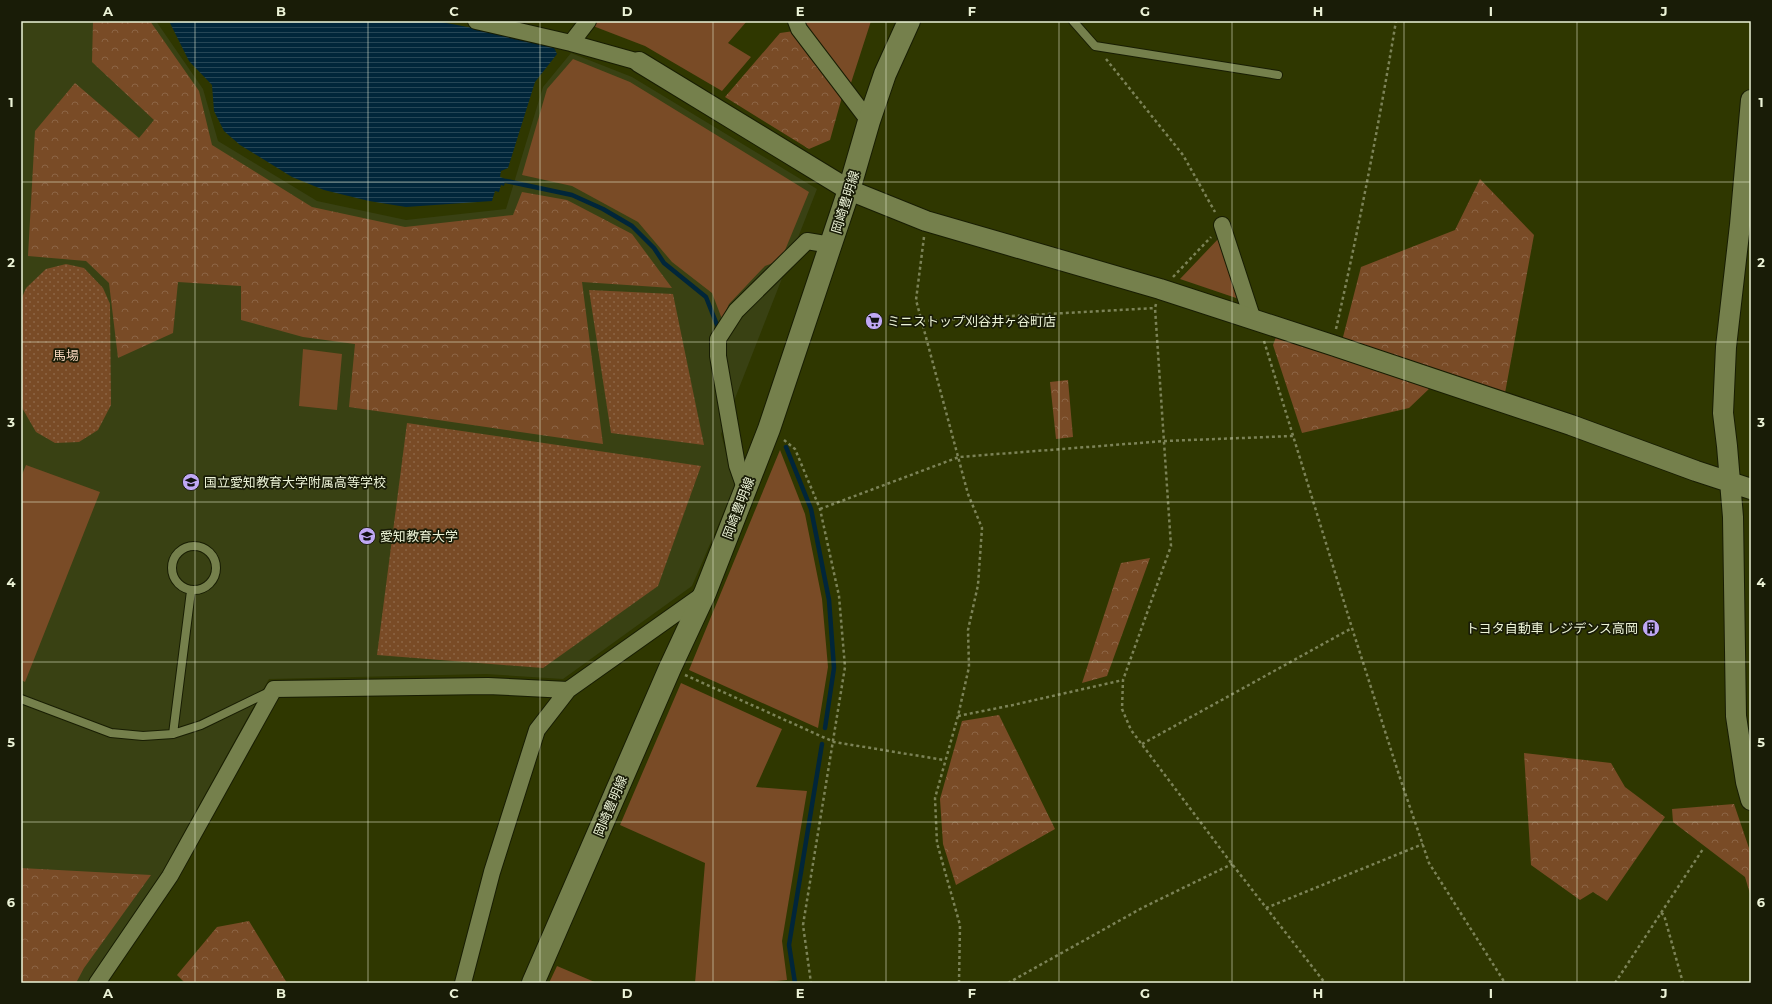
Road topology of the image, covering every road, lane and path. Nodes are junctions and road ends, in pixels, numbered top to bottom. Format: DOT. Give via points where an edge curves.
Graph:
graph roads {
  1 [pos="476,21"];
  2 [pos="588,21"];
  3 [pos="796,21"];
  4 [pos="909,21"];
  5 [pos="1073,21"];
  6 [pos="1396,21"];
  7 [pos="571,43"];
  8 [pos="1096,46"];
  9 [pos="639,62"];
  10 [pos="1278,75"];
  11 [pos="1751,100"];
  12 [pos="869,121"];
  13 [pos="849,190"];
  14 [pos="926,221"];
  15 [pos="1222,225"];
  16 [pos="831,245"];
  17 [pos="1160,289"];
  18 [pos="1155,308"];
  19 [pos="922,321"];
  20 [pos="1259,322"];
  21 [pos="1332,345"];
  22 [pos="769,429"];
  23 [pos="1293,436"];
  24 [pos="1164,441"];
  25 [pos="960,456"];
  26 [pos="1730,483"];
  27 [pos="745,488"];
  28 [pos="1751,489"];
  29 [pos="820,509"];
  30 [pos="191,591"];
  31 [pos="705,593"];
  32 [pos="1352,628"];
  33 [pos="670,668"];
  34 [pos="1124,680"];
  35 [pos="274,690"];
  36 [pos="568,690"];
  37 [pos="21,701"];
  38 [pos="958,716"];
  39 [pos="173,734"];
  40 [pos="834,742"];
  41 [pos="1142,744"];
  42 [pos="944,760"];
  43 [pos="1749,788"];
  44 [pos="1423,844"];
  45 [pos="1703,849"];
  46 [pos="1232,864"];
  47 [pos="1266,908"];
  48 [pos="1661,912"];
  49 [pos="97,983"];
  50 [pos="463,983"];
  51 [pos="534,983"];
  52 [pos="811,983"];
  53 [pos="959,983"];
  54 [pos="1008,983"];
  55 [pos="1325,983"];
  56 [pos="1505,983"];
  57 [pos="1615,983"];
  58 [pos="1683,983"];
  1 -- 7 [label="street"];
  2 -- 7 [label="street"];
  3 -- 12 [label="street"];
  4 -- 12 [label="main road, 岡崎豊明線" via="885,74"];
  5 -- 8 [label="lane"];
  6 -- 21 [label="path" via="1357,237"];
  7 -- 9 [label="street"];
  8 -- 10 [label="lane"];
  8 -- 15 [label="path" via="1183,155"];
  9 -- 13 [label="street"];
  11 -- 26 [label="street" via="1726,348 1722,413"];
  12 -- 13 [label="main road, 岡崎豊明線"];
  13 -- 14 [label="street"];
  13 -- 16 [label="main road, 岡崎豊明線"];
  14 -- 17 [label="street"];
  14 -- 19 [label="path" via="916,300"];
  15 -- 17 [label="path"];
  15 -- 20 [label="street"];
  16 -- 22 [label="main road, 岡崎豊明線"];
  16 -- 27 [label="street" via="807,241 736,311 718,339 718,356 736,465"];
  17 -- 18 [label="path"];
  17 -- 20 [label="street"];
  18 -- 19 [label="path"];
  18 -- 24 [label="path"];
  19 -- 25 [label="path"];
  20 -- 21 [label="street"];
  20 -- 23 [label="path"];
  21 -- 26 [label="street" via="1571,425"];
  22 -- 27 [label="main road, 岡崎豊明線"];
  22 -- 29 [label="path" via="795,449"];
  23 -- 24 [label="path"];
  23 -- 32 [label="path"];
  24 -- 25 [label="path"];
  24 -- 34 [label="path" via="1171,546"];
  25 -- 29 [label="path"];
  25 -- 38 [label="path" via="968,494 982,528 978,585 968,630 970,667"];
  26 -- 28 [label="street"];
  26 -- 43 [label="street" via="1733,517 1736,716"];
  27 -- 31 [label="main road, 岡崎豊明線"];
  29 -- 40 [label="path" via="839,596 845,667"];
  30 -- 30 [label="lane" via="177,584 171,570 175,555 181,549 196,545 209,551 216,570 210,583"];
  30 -- 39 [label="lane"];
  31 -- 33 [label="main road, 岡崎豊明線"];
  31 -- 36 [label="street"];
  32 -- 41 [label="path"];
  32 -- 44 [label="path"];
  33 -- 40 [label="path"];
  33 -- 51 [label="main road, 岡崎豊明線"];
  34 -- 38 [label="path"];
  34 -- 41 [label="path" via="1122,709 1131,730"];
  35 -- 36 [label="street" via="488,686"];
  35 -- 39 [label="lane" via="201,726"];
  35 -- 49 [label="street" via="170,876"];
  36 -- 50 [label="street" via="537,730 492,872"];
  37 -- 39 [label="lane" via="111,733 143,736"];
  38 -- 42 [label="path"];
  40 -- 42 [label="path"];
  40 -- 52 [label="path" via="803,925"];
  41 -- 46 [label="path"];
  42 -- 53 [label="path" via="935,798 937,843 960,925"];
  44 -- 47 [label="path"];
  44 -- 56 [label="path" via="1429,863"];
  45 -- 48 [label="path"];
  46 -- 47 [label="path"];
  46 -- 54 [label="path" via="1142,908"];
  47 -- 55 [label="path"];
  48 -- 57 [label="path"];
  48 -- 58 [label="path"];
}
